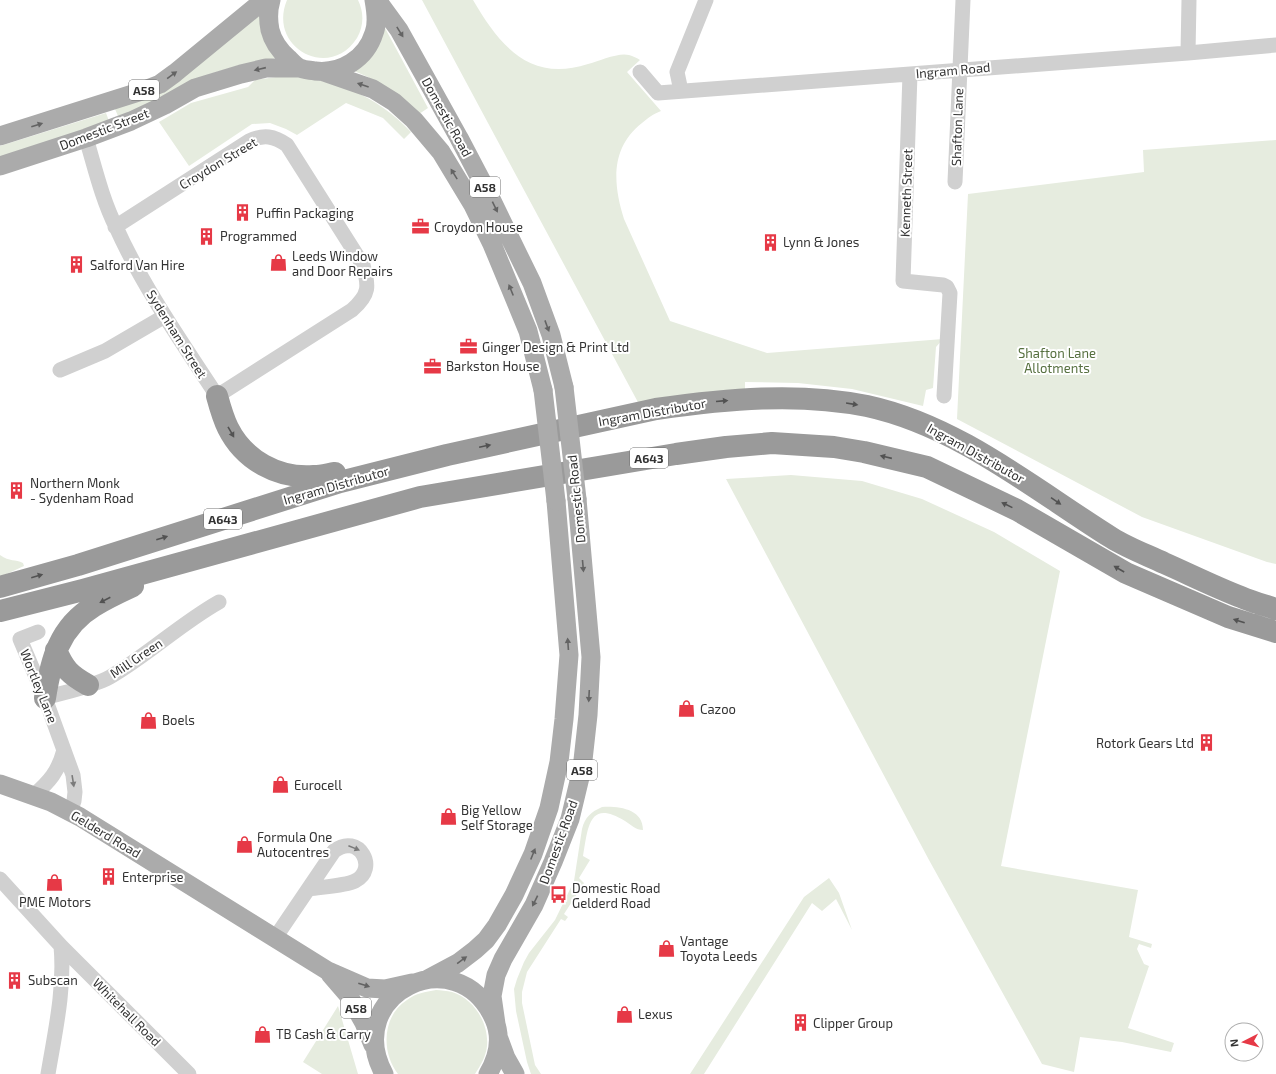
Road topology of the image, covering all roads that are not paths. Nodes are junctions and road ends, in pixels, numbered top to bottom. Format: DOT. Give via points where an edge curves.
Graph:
graph roads {
  1 [pos="264,0"];
  2 [pos="272,0"];
  3 [pos="374,0"];
  4 [pos="377,0"];
  5 [pos="706,0"];
  6 [pos="963,0"];
  7 [pos="1189,0"];
  8 [pos="1276,45"];
  9 [pos="1188,53"];
  10 [pos="299,68"];
  11 [pos="959,69"];
  12 [pos="324,72"];
  13 [pos="640,72"];
  14 [pos="910,74"];
  15 [pos="682,91"];
  16 [pos="0,136"];
  17 [pos="86,138"];
  18 [pos="0,166"];
  19 [pos="955,182"];
  20 [pos="115,227"];
  21 [pos="165,316"];
  22 [pos="60,370"];
  23 [pos="217,396"];
  24 [pos="944,396"];
  25 [pos="447,455"];
  26 [pos="177,564"];
  27 [pos="0,587"];
  28 [pos="219,602"];
  29 [pos="1276,609"];
  30 [pos="0,611"];
  31 [pos="38,632"];
  32 [pos="1276,632"];
  33 [pos="56,650"];
  34 [pos="88,685"];
  35 [pos="46,698"];
  36 [pos="64,750"];
  37 [pos="0,784"];
  38 [pos="33,796"];
  39 [pos="70,812"];
  40 [pos="0,879"];
  41 [pos="309,889"];
  42 [pos="275,938"];
  43 [pos="61,946"];
  44 [pos="328,971"];
  45 [pos="420,981"];
  46 [pos="497,1030"];
  47 [pos="379,1066"];
  48 [pos="48,1074"];
  49 [pos="189,1074"];
  50 [pos="488,1074"];
  51 [pos="515,1074"];
  16 -- 1 [label="main road, Domestic Street / A58, one-way" via="160,84"];
  2 -- 10 [label="main road" via="268,21 272,37 279,51"];
  3 -- 12 [label="main road" via="377,17 368,48 342,69"];
  4 -- 46 [label="main road, Domestic Road / A58, one-way, bridge" via="399,30 459,138 532,283 551,336 564,387 591,657 588,715 582,769 570,819 534,905 496,975 492,996"];
  5 -- 15 [label="street" via="677,72"];
  6 -- 11 [label="street, Shafton Lane"];
  7 -- 9 [label="street"];
  8 -- 9 [label="street, Ingram Road"];
  9 -- 11 [label="street, Ingram Road"];
  10 -- 12 [label="main road, Domestic Street"];
  10 -- 17 [label="main road, Domestic Street, one-way" via="266,68 195,88 131,121"];
  11 -- 14 [label="street, Ingram Road"];
  11 -- 19 [label="street, Shafton Lane"];
  45 -- 12 [label="main road, Domestic Road, one-way, bridge" via="458,963 486,940 514,895 533,854 548,808 559,762 569,655 556,501 543,390 528,331 473,205 441,152 414,120 394,102 373,89"];
  13 -- 15 [label="street, Ingram Road" via="658,93"];
  14 -- 15 [label="street, Ingram Road"];
  14 -- 24 [label="street, Kenneth Street" via="903,281 943,284 948,287 950,293"];
  17 -- 18 [label="main road, Domestic Street"];
  17 -- 20 [label="street, Sydenham Street" via="103,198"];
  20 -- 21 [label="street, Sydenham Street"];
  20 -- 23 [label="street, Croydon Street" via="249,141 256,137 268,136 278,138 287,145 363,265 367,281 366,293 360,304"];
  21 -- 22 [label="street" via="104,351"];
  21 -- 23 [label="street, Sydenham Street"];
  23 -- 25 [label="highway, one-way" via="228,428 240,446 267,468 283,473 314,476"];
  27 -- 25 [label="highway, Ingram Distributor / A643, one-way" via="340,482"];
  25 -- 29 [label="highway, Ingram Distributor / A643, one-way" via="615,417 690,404 764,397 812,399 868,406 932,427 1006,468 1114,540 1240,597"];
  26 -- 30 [label="highway, A643"];
  32 -- 26 [label="highway, A643, one-way" via="1228,617 1126,573 1017,510 927,467 864,452 805,444 772,443 726,447 420,497"];
  26 -- 33 [label="highway, one-way" via="94,606 77,619"];
  28 -- 34 [label="street, Mill Green" via="133,662 109,677"];
  31 -- 35 [label="street, Wortley Lane" via="20,639"];
  33 -- 34 [label="highway" via="62,664"];
  33 -- 35 [label="highway"];
  34 -- 35 [label="street, Mill Green"];
  35 -- 36 [label="street, Wortley Lane"];
  36 -- 38 [label="street" via="54,776"];
  36 -- 39 [label="street, Wortley Lane, one-way" via="73,775 75,792"];
  37 -- 38 [label="main road, Gelderd Road / A58"];
  38 -- 39 [label="main road, Gelderd Road / A58"];
  39 -- 42 [label="main road, Gelderd Road / A58"];
  40 -- 43 [label="street, Whitehall Road"];
  41 -- 42 [label="street"];
  42 -- 44 [label="main road, Gelderd Road / A58"];
  43 -- 48 [label="street" via="62,986"];
  43 -- 49 [label="street, Whitehall Road"];
  44 -- 45 [label="main road, Gelderd Road, one-way" via="367,988 384,989"];
  44 -- 47 [label="main road, Gelderd Road / A58" via="349,996 364,1023"];
  45 -- 46 [label="main road" via="444,979 460,983 476,993 488,1007"];
  45 -- 47 [label="main road" via="398,992 386,1004 378,1019 374,1035"];
  46 -- 50 [label="main road, A58" via="498,1048"];
  46 -- 51 [label="main road" via="506,1058"];
}
